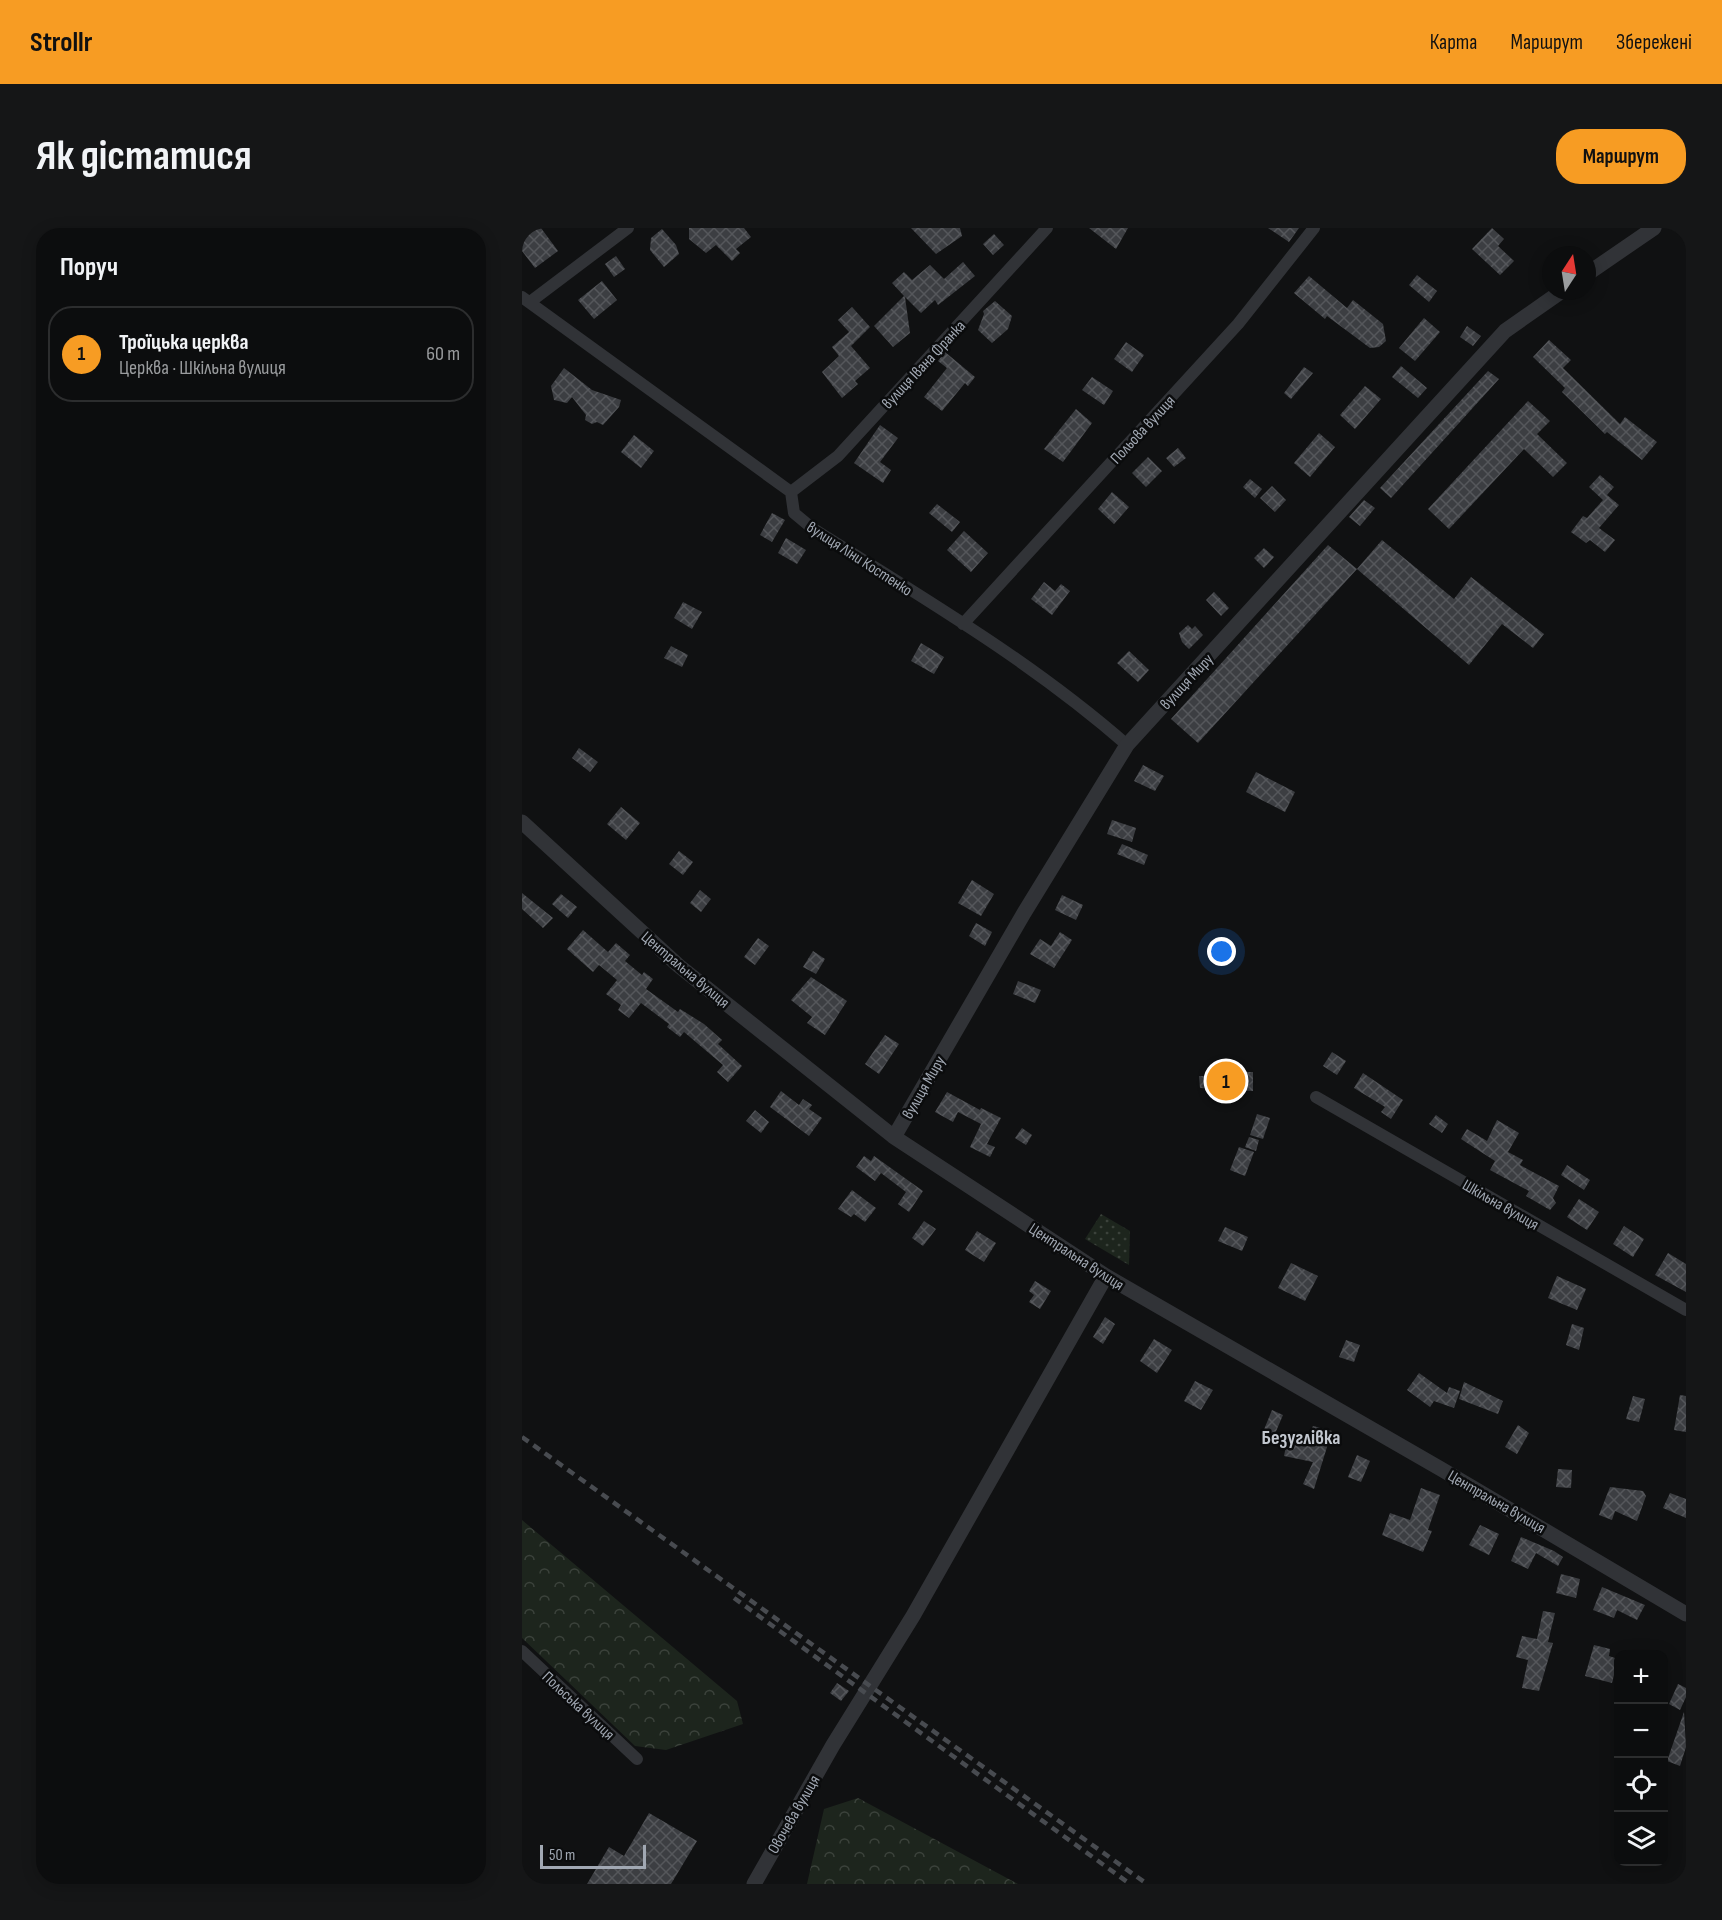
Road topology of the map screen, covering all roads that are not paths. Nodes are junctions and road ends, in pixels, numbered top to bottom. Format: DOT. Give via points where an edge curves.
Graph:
graph roads {
  1 [pos="628,228"];
  2 [pos="1047,228"];
  3 [pos="1314,228"];
  4 [pos="1654,228"];
  5 [pos="1596,268"];
  6 [pos="526,299"];
  7 [pos="1549,300"];
  8 [pos="791,492"];
  9 [pos="963,624"];
  10 [pos="1126,745"];
  11 [pos="522,822"];
  12 [pos="1316,1097"];
  13 [pos="894,1137"];
  14 [pos="1106,1276"];
  15 [pos="1686,1310"];
  16 [pos="1686,1614"];
  17 [pos="522,1652"];
  18 [pos="637,1759"];
  19 [pos="754,1884"];
  1 -- 6 [label="street"];
  2 -- 8 [label="street, вулиця Івана Франка" via="838,456"];
  3 -- 9 [label="street, Польова вулиця" via="1238,324"];
  4 -- 5 [label="street"];
  6 -- 8 [label="street"];
  7 -- 10 [label="street, вулиця Миру" via="1504,331"];
  8 -- 9 [label="street, вулиця Ліни Костенко" via="794,513 812,528"];
  9 -- 10 [label="street, вулиця Ліни Костенко" via="1085,708"];
  10 -- 13 [label="street, вулиця Миру"];
  11 -- 13 [label="street, Центральна вулиця" via="679,966"];
  12 -- 15 [label="street, Шкільна вулиця"];
  13 -- 14 [label="street, Центральна вулиця"];
  14 -- 16 [label="street, Центральна вулиця"];
  14 -- 19 [label="street, Овочева вулиця" via="913,1616"];
  17 -- 18 [label="street, Польська вулиця"];
}
